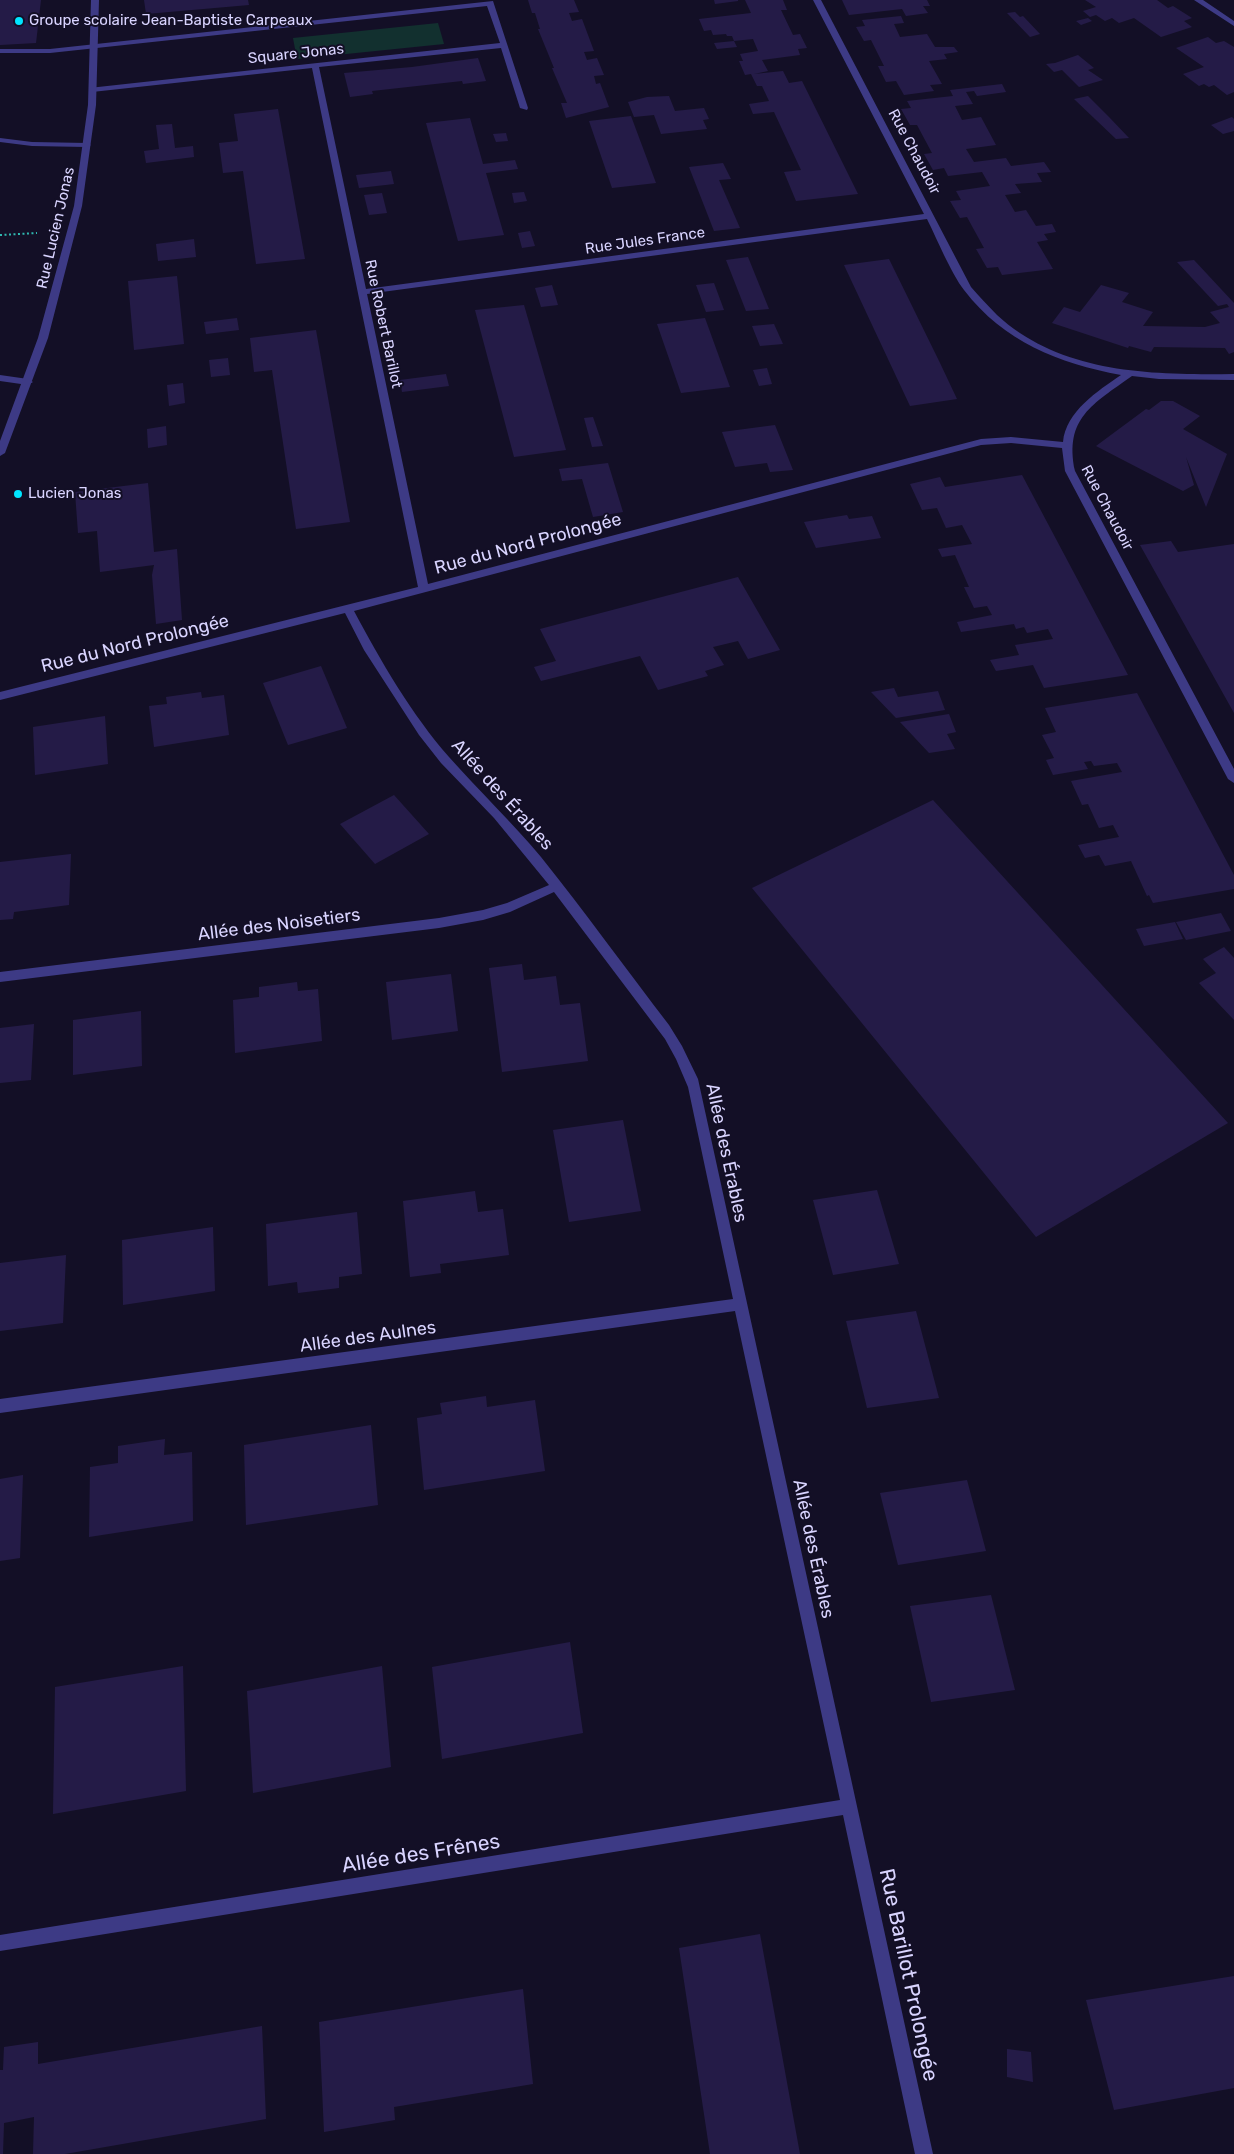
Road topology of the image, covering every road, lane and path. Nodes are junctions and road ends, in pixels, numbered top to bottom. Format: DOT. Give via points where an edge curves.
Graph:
graph roads {
  1 [pos="95,0"];
  2 [pos="817,0"];
  3 [pos="1198,0"];
  4 [pos="489,2"];
  5 [pos="1234,24"];
  6 [pos="504,45"];
  7 [pos="94,46"];
  8 [pos="0,50"];
  9 [pos="315,65"];
  10 [pos="92,90"];
  11 [pos="524,108"];
  12 [pos="0,140"];
  13 [pos="88,144"];
  14 [pos="930,216"];
  15 [pos="362,292"];
  16 [pos="1129,374"];
  17 [pos="1234,377"];
  18 [pos="0,378"];
  19 [pos="28,382"];
  20 [pos="1065,445"];
  21 [pos="0,453"];
  22 [pos="424,589"];
  23 [pos="348,609"];
  24 [pos="0,696"];
  25 [pos="1234,779"];
  26 [pos="557,886"];
  27 [pos="0,977"];
  28 [pos="740,1304"];
  29 [pos="0,1406"];
  30 [pos="849,1806"];
  31 [pos="0,1942"];
  32 [pos="924,2154"];
  1 -- 7 [label="street, Rue Lucien Jonas"];
  2 -- 14 [label="street, Rue Chaudoir"];
  3 -- 5 [label="street"];
  4 -- 6 [label="street, Square Jonas"];
  4 -- 7 [label="street, Square Jonas"];
  6 -- 9 [label="street, Square Jonas"];
  6 -- 11 [label="street, Square Jonas"];
  7 -- 8 [label="street, Square Jonas" via="43,51"];
  7 -- 10 [label="street, Rue Lucien Jonas"];
  9 -- 10 [label="street, Square Jonas"];
  9 -- 15 [label="street, Rue Robert Barillot"];
  10 -- 13 [label="street, Rue Lucien Jonas"];
  12 -- 13 [label="street" via="32,144"];
  13 -- 19 [label="street, Rue Lucien Jonas" via="78,206"];
  14 -- 15 [label="street, Rue Jules France"];
  14 -- 16 [label="street, Rue Chaudoir" via="967,288 1005,328 1048,353"];
  15 -- 22 [label="street, Rue Robert Barillot"];
  16 -- 17 [label="street, Rue Chaudoir"];
  16 -- 20 [label="street" via="1082,411 1068,433"];
  18 -- 19 [label="street"];
  19 -- 21 [label="street, Rue Lucien Jonas"];
  20 -- 22 [label="street, Rue du Nord Prolongée" via="1011,440 981,442"];
  20 -- 25 [label="street, Rue Chaudoir" via="1070,470"];
  22 -- 23 [label="street, Rue du Nord Prolongée"];
  23 -- 24 [label="street, Rue du Nord Prolongée"];
  23 -- 26 [label="street, Allée des Érables" via="368,647 428,739 509,827"];
  26 -- 27 [label="street, Allée des Noisetiers" via="483,916"];
  26 -- 28 [label="street, Allée des Érables" via="665,1028 688,1069"];
  28 -- 29 [label="street, Allée des Aulnes"];
  28 -- 30 [label="street, Allée des Érables"];
  30 -- 31 [label="street, Allée des Frênes"];
  30 -- 32 [label="street, Rue Barillot Prolongée"];
}
